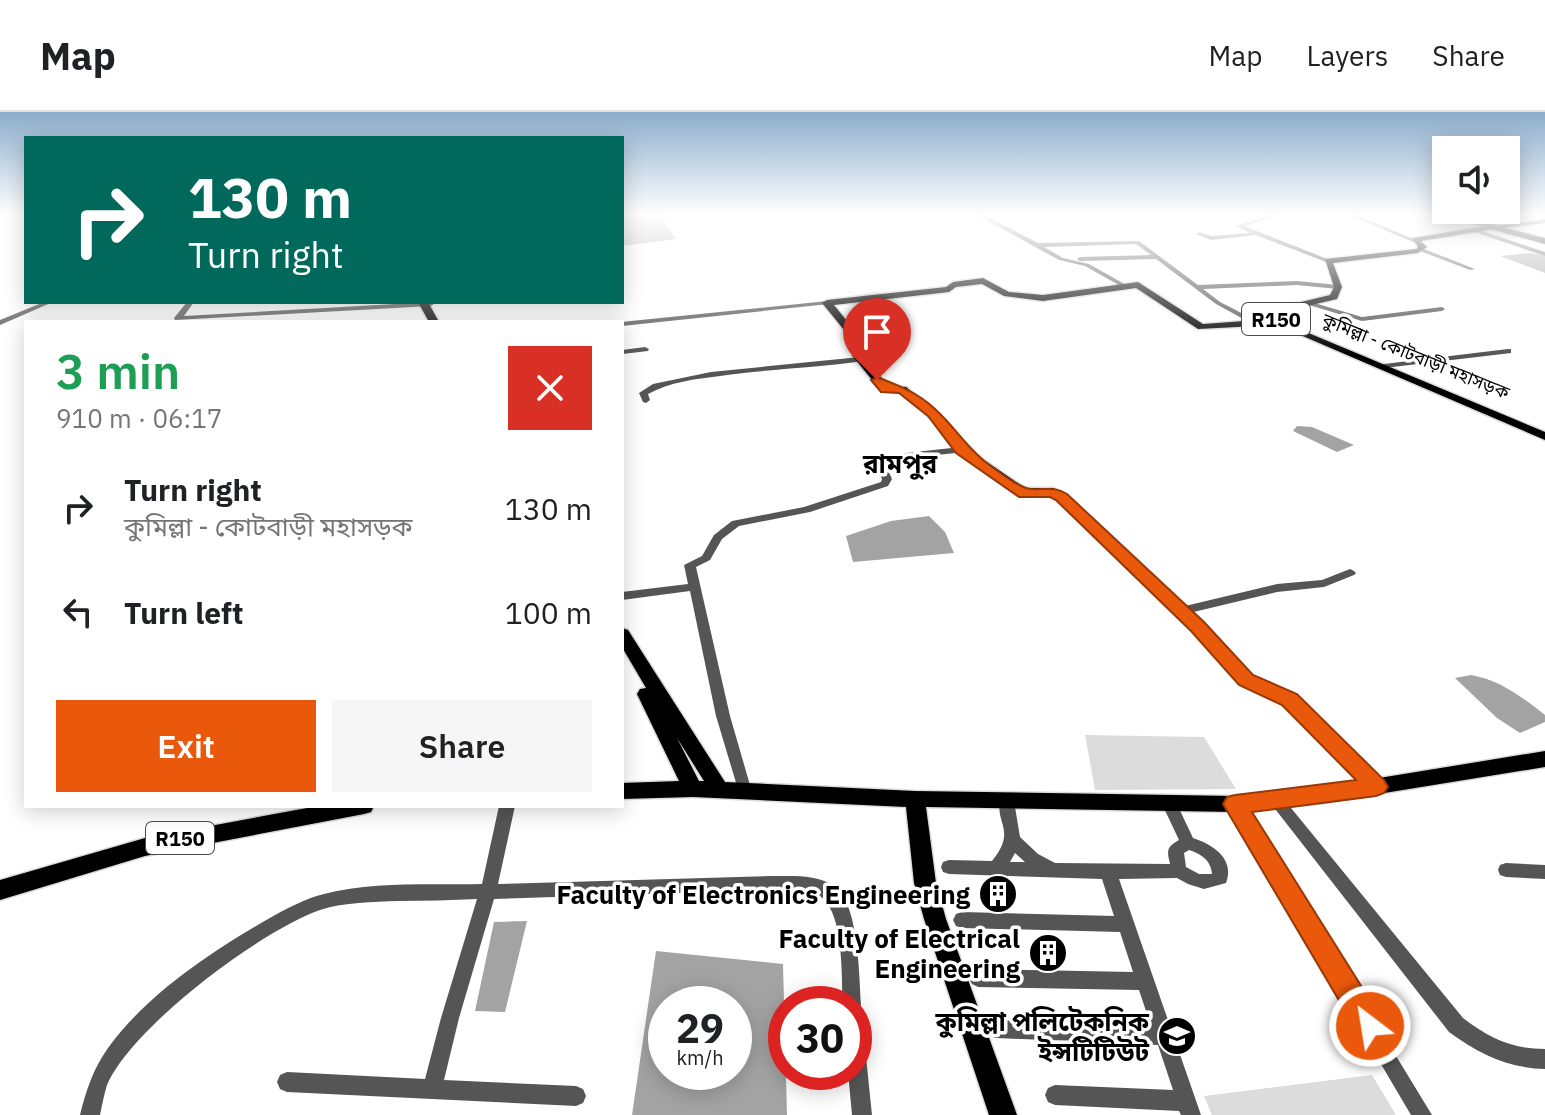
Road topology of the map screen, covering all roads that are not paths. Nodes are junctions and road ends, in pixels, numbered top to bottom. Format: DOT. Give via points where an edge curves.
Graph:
graph roads {
  1 [pos="1328,261"];
  2 [pos="1073,262"];
  3 [pos="1163,262"];
  4 [pos="1453,262"];
  5 [pos="1472,269"];
  6 [pos="1126,287"];
  7 [pos="1197,287"];
  8 [pos="1338,287"];
  9 [pos="827,303"];
  10 [pos="45,304"];
  11 [pos="189,304"];
  12 [pos="266,304"];
  13 [pos="302,304"];
  14 [pos="414,304"];
  15 [pos="1311,304"];
  16 [pos="1442,309"];
  17 [pos="295,313"];
  18 [pos="258,314"];
  19 [pos="1278,322"];
  20 [pos="0,323"];
  21 [pos="624,324"];
  22 [pos="1258,325"];
  23 [pos="645,349"];
  24 [pos="1508,351"];
  25 [pos="624,352"];
  26 [pos="860,359"];
  27 [pos="1384,366"];
  28 [pos="646,400"];
  29 [pos="1545,436"];
  30 [pos="961,450"];
  31 [pos="1350,573"];
  32 [pos="694,587"];
  33 [pos="624,596"];
  34 [pos="1181,611"];
  35 [pos="624,637"];
  36 [pos="624,657"];
  37 [pos="1543,763"];
  38 [pos="1376,787"];
  39 [pos="693,789"];
  40 [pos="624,791"];
  41 [pos="720,791"];
  42 [pos="745,792"];
  43 [pos="915,799"];
  44 [pos="1006,801"];
  45 [pos="1277,801"];
  46 [pos="1170,804"];
  47 [pos="1235,804"];
  48 [pos="353,808"];
  49 [pos="507,808"];
  50 [pos="1014,841"];
  51 [pos="1188,843"];
  52 [pos="949,867"];
  53 [pos="996,868"];
  54 [pos="1053,870"];
  55 [pos="1506,870"];
  56 [pos="1179,871"];
  57 [pos="1108,872"];
  58 [pos="1545,872"];
  59 [pos="0,890"];
  60 [pos="487,892"];
  61 [pos="962,920"];
  62 [pos="1125,924"];
  63 [pos="978,978"];
  64 [pos="1144,981"];
  65 [pos="850,986"];
  66 [pos="996,1029"];
  67 [pos="1163,1036"];
  68 [pos="1545,1059"];
  69 [pos="287,1082"];
  70 [pos="432,1089"];
  71 [pos="860,1090"];
  72 [pos="1055,1095"];
  73 [pos="576,1096"];
  74 [pos="1188,1108"];
  75 [pos="90,1115"];
  76 [pos="862,1115"];
  77 [pos="1003,1115"];
  78 [pos="1422,1115"];
  1 -- 8 [label="main road, কুমিল্লা - কোটবাড়ী মহাসড়ক / R150"];
  2 -- 6 [label="street"];
  3 -- 7 [label="street"];
  4 -- 5 [label="street"];
  6 -- 9 [label="main road" via="1043,298 1007,294 981,281"];
  6 -- 22 [label="main road" via="1141,285 1201,327"];
  7 -- 8 [label="street"];
  7 -- 22 [label="street"];
  8 -- 15 [label="main road, কুমিল্লা - কোটবাড়ী মহাসড়ক / R150" via="1334,297"];
  9 -- 21 [label="street"];
  9 -- 26 [label="main road" via="863,347 856,352"];
  10 -- 20 [label="street"];
  11 -- 18 [label="street" via="178,318"];
  12 -- 18 [label="street"];
  13 -- 17 [label="street"];
  14 -- 17 [label="street"];
  15 -- 16 [label="street" via="1362,319"];
  15 -- 19 [label="main road, কুমিল্লা - কোটবাড়ী মহাসড়ক / R150" via="1279,311"];
  17 -- 18 [label="street"];
  19 -- 22 [label="main road"];
  19 -- 27 [label="main road, কুমিল্লা - কোটবাড়ী মহাসড়ক / R150"];
  23 -- 25 [label="street"];
  24 -- 27 [label="street"];
  26 -- 28 [label="street" via="650,387 643,393"];
  26 -- 30 [label="main road" via="885,390 902,389 932,413"];
  27 -- 29 [label="main road, কুমিল্লা - কোটবাড়ী মহাসড়ক / R150"];
  30 -- 32 [label="street" via="897,454 883,465 885,484 806,510 736,523 718,537 706,558 690,565"];
  30 -- 34 [label="main road" via="1025,494 1058,494"];
  31 -- 34 [label="street" via="1324,583 1277,588"];
  32 -- 33 [label="street"];
  32 -- 42 [label="street"];
  34 -- 38 [label="main road" via="1246,680 1290,700"];
  35 -- 41 [label="main road"];
  36 -- 39 [label="main road"];
  37 -- 38 [label="main road"];
  38 -- 45 [label="main road"];
  39 -- 40 [label="main road"];
  39 -- 41 [label="main road"];
  41 -- 42 [label="main road"];
  42 -- 43 [label="main road"];
  43 -- 44 [label="main road"];
  43 -- 77 [label="main road" via="935,919"];
  44 -- 46 [label="main road"];
  44 -- 50 [label="street"];
  45 -- 47 [label="main road"];
  45 -- 68 [label="street" via="1456,1025 1485,1048 1519,1059"];
  46 -- 47 [label="main road"];
  46 -- 51 [label="street"];
  47 -- 78 [label="street"];
  48 -- 59 [label="main road, R150" via="172,840"];
  49 -- 60 [label="street"];
  50 -- 53 [label="street"];
  50 -- 54 [label="street"];
  51 -- 56 [label="street" via="1175,850"];
  51 -- 56 [label="street" via="1215,856 1220,878 1210,883"];
  52 -- 53 [label="street"];
  53 -- 54 [label="street"];
  54 -- 57 [label="street"];
  55 -- 58 [label="street"];
  56 -- 57 [label="street"];
  57 -- 62 [label="street"];
  60 -- 65 [label="street" via="773,883 828,891 842,906"];
  60 -- 70 [label="street"];
  60 -- 75 [label="street" via="362,895 316,904 261,932 159,1007 128,1039 100,1079"];
  61 -- 62 [label="street"];
  62 -- 64 [label="street"];
  63 -- 64 [label="street"];
  64 -- 67 [label="street"];
  66 -- 67 [label="street"];
  67 -- 74 [label="street"];
  69 -- 70 [label="street"];
  70 -- 73 [label="street"];
  71 -- 76 [label="street"];
  72 -- 74 [label="street"];
}
